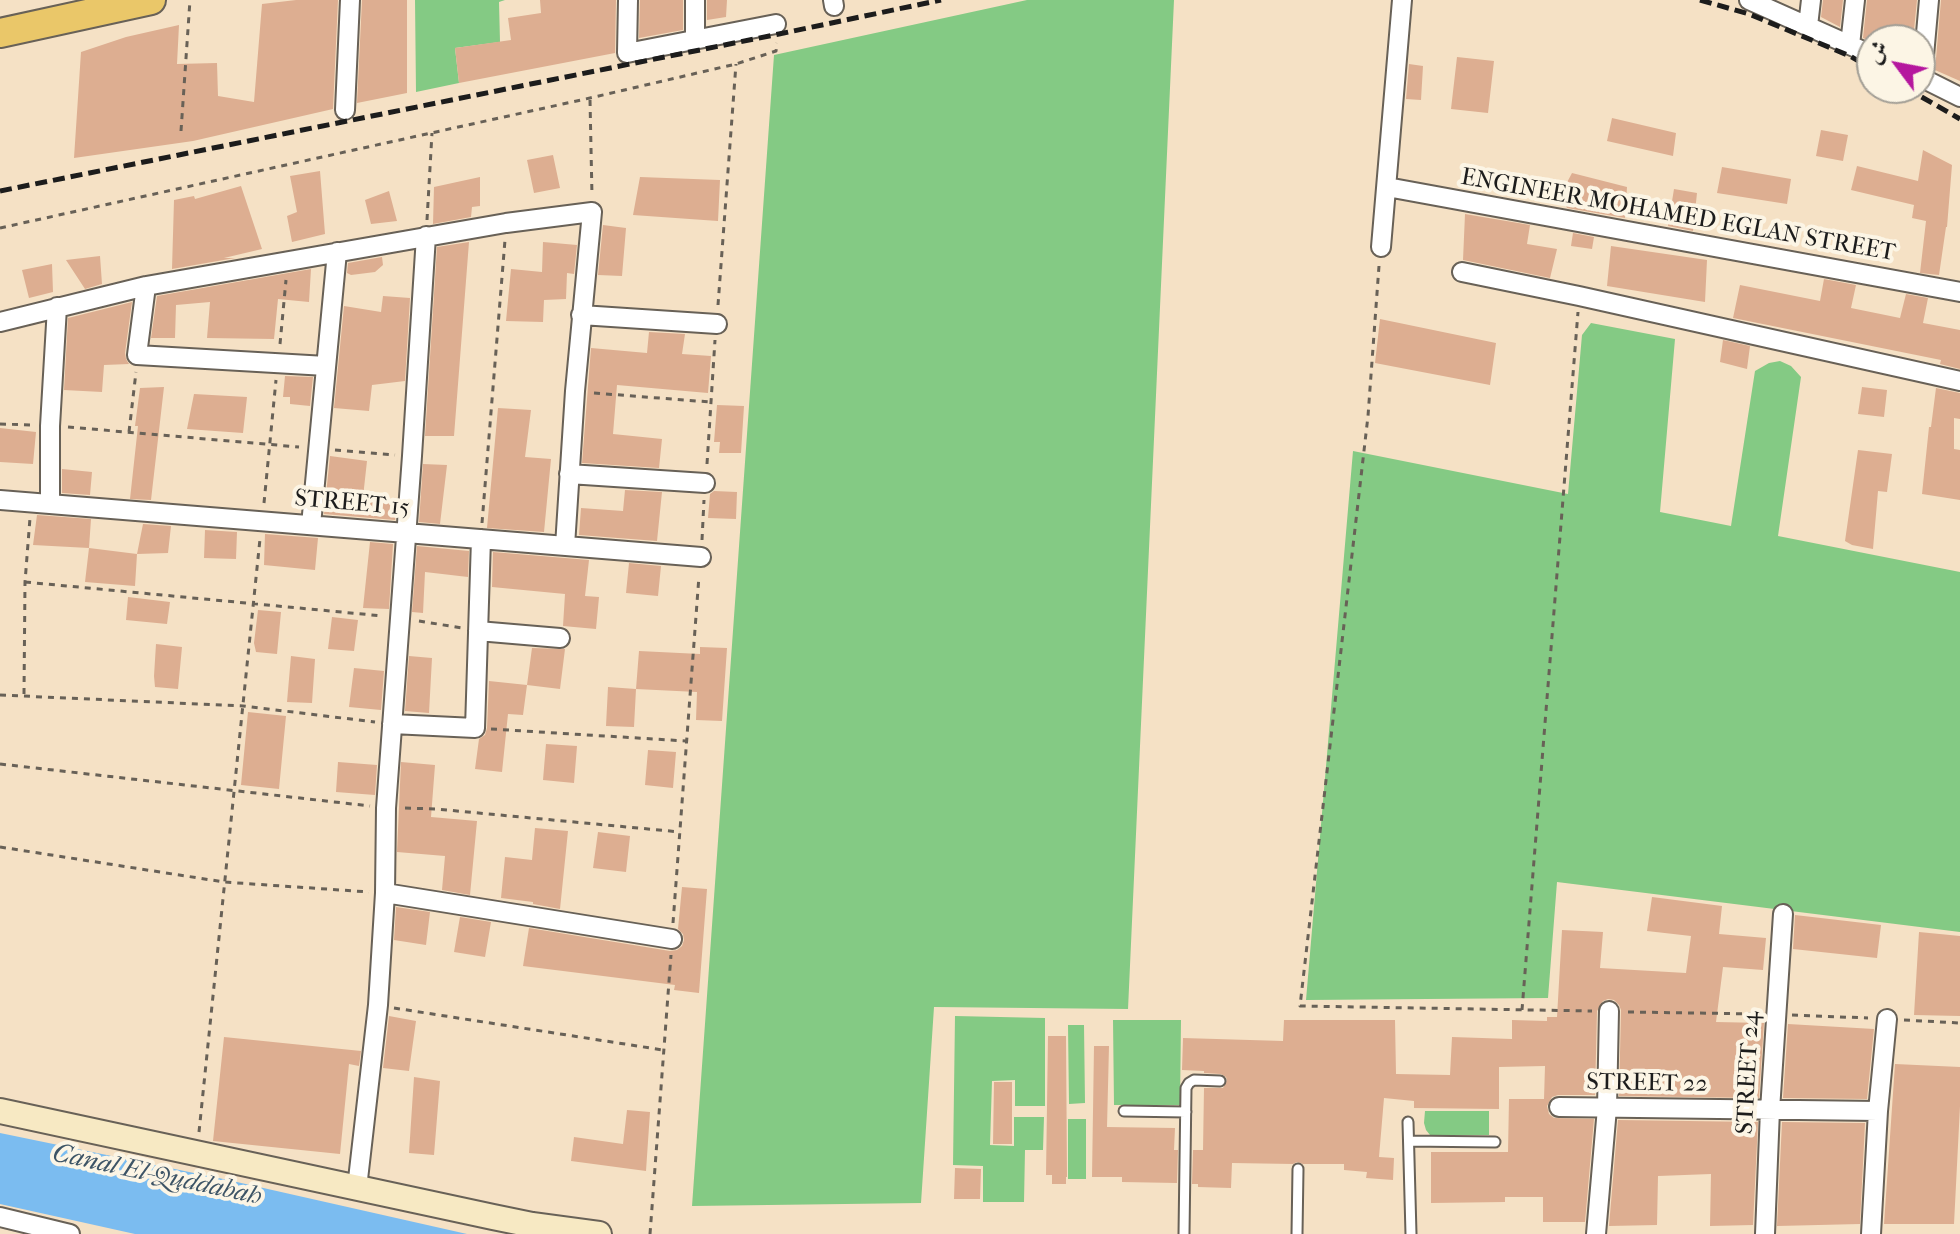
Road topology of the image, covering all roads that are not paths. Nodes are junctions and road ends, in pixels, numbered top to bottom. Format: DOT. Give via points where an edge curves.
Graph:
graph roads {
  1 [pos="151,0"];
  2 [pos="350,0"];
  3 [pos="628,0"];
  4 [pos="695,0"];
  5 [pos="1402,0"];
  6 [pos="1749,0"];
  7 [pos="1811,0"];
  8 [pos="1855,0"];
  9 [pos="1929,0"];
  10 [pos="776,24"];
  11 [pos="1927,24"];
  12 [pos="1808,26"];
  13 [pos="0,33"];
  14 [pos="695,40"];
  15 [pos="1850,45"];
  16 [pos="1856,48"];
  17 [pos="1936,85"];
  18 [pos="1960,97"];
  19 [pos="345,110"];
  20 [pos="1387,187"];
  21 [pos="426,236"];
  22 [pos="1381,247"];
  23 [pos="337,252"];
  24 [pos="1462,272"];
  25 [pos="146,286"];
  26 [pos="1960,292"];
  27 [pos="57,307"];
  28 [pos="581,315"];
  29 [pos="0,322"];
  30 [pos="717,324"];
  31 [pos="326,366"];
  32 [pos="1960,381"];
  33 [pos="569,474"];
  34 [pos="705,483"];
  35 [pos="0,500"];
  36 [pos="41,503"];
  37 [pos="311,525"];
  38 [pos="406,533"];
  39 [pos="481,539"];
  40 [pos="565,546"];
  41 [pos="701,557"];
  42 [pos="478,631"];
  43 [pos="560,638"];
  44 [pos="392,724"];
  45 [pos="385,893"];
  46 [pos="1783,914"];
  47 [pos="672,939"];
  48 [pos="1609,1011"];
  49 [pos="1887,1019"];
  50 [pos="1220,1081"];
  51 [pos="1559,1107"];
  52 [pos="1607,1108"];
  53 [pos="1770,1110"];
  54 [pos="0,1111"];
  55 [pos="1124,1111"];
  56 [pos="1878,1111"];
  57 [pos="1186,1112"];
  58 [pos="1408,1122"];
  59 [pos="1409,1141"];
  60 [pos="1495,1142"];
  61 [pos="1298,1169"];
  62 [pos="357,1188"];
  63 [pos="0,1217"];
  64 [pos="70,1234"];
  65 [pos="599,1234"];
  66 [pos="1184,1234"];
  67 [pos="1297,1234"];
  68 [pos="1411,1234"];
  69 [pos="1596,1234"];
  70 [pos="1765,1234"];
  71 [pos="1871,1234"];
  1 -- 13 [label="main road"];
  2 -- 19 [label="street"];
  3 -- 14 [label="street" via="627,53"];
  4 -- 14 [label="street"];
  5 -- 20 [label="street"];
  6 -- 12 [label="street"];
  7 -- 12 [label="street"];
  8 -- 15 [label="street"];
  9 -- 11 [label="street"];
  10 -- 14 [label="street"];
  12 -- 15 [label="street"];
  15 -- 16 [label="street"];
  17 -- 18 [label="street"];
  20 -- 22 [label="street"];
  20 -- 26 [label="street, ENGINEER MOHAMED EGLAN STREET"];
  21 -- 23 [label="street"];
  21 -- 28 [label="street" via="592,212"];
  21 -- 38 [label="street"];
  23 -- 25 [label="street"];
  23 -- 31 [label="street"];
  24 -- 32 [label="street"];
  25 -- 27 [label="street"];
  25 -- 31 [label="street" via="137,355"];
  27 -- 29 [label="street"];
  27 -- 36 [label="street"];
  28 -- 30 [label="street"];
  28 -- 33 [label="street"];
  31 -- 37 [label="street"];
  33 -- 34 [label="street"];
  33 -- 40 [label="street"];
  35 -- 36 [label="street, STREET 15"];
  36 -- 37 [label="street, STREET 15"];
  37 -- 38 [label="street, STREET 15"];
  38 -- 39 [label="street, STREET 15"];
  38 -- 44 [label="street"];
  39 -- 40 [label="street, STREET 15"];
  39 -- 42 [label="street"];
  40 -- 41 [label="street, STREET 15"];
  42 -- 43 [label="street"];
  42 -- 44 [label="street" via="475,728"];
  44 -- 45 [label="street"];
  45 -- 47 [label="street"];
  45 -- 62 [label="street"];
  46 -- 53 [label="street, STREET 24"];
  48 -- 52 [label="street"];
  49 -- 56 [label="street"];
  50 -- 57 [label="lane" via="1189,1083"];
  51 -- 52 [label="street, STREET 22"];
  52 -- 53 [label="street, STREET 22"];
  52 -- 69 [label="street"];
  53 -- 56 [label="street, STREET 22"];
  53 -- 70 [label="street, STREET 24"];
  54 -- 62 [label="main road"];
  55 -- 57 [label="lane"];
  56 -- 71 [label="street"];
  57 -- 66 [label="lane"];
  58 -- 59 [label="lane"];
  59 -- 60 [label="lane"];
  59 -- 68 [label="lane"];
  61 -- 67 [label="lane"];
  62 -- 65 [label="main road"];
  63 -- 64 [label="street"];
}
